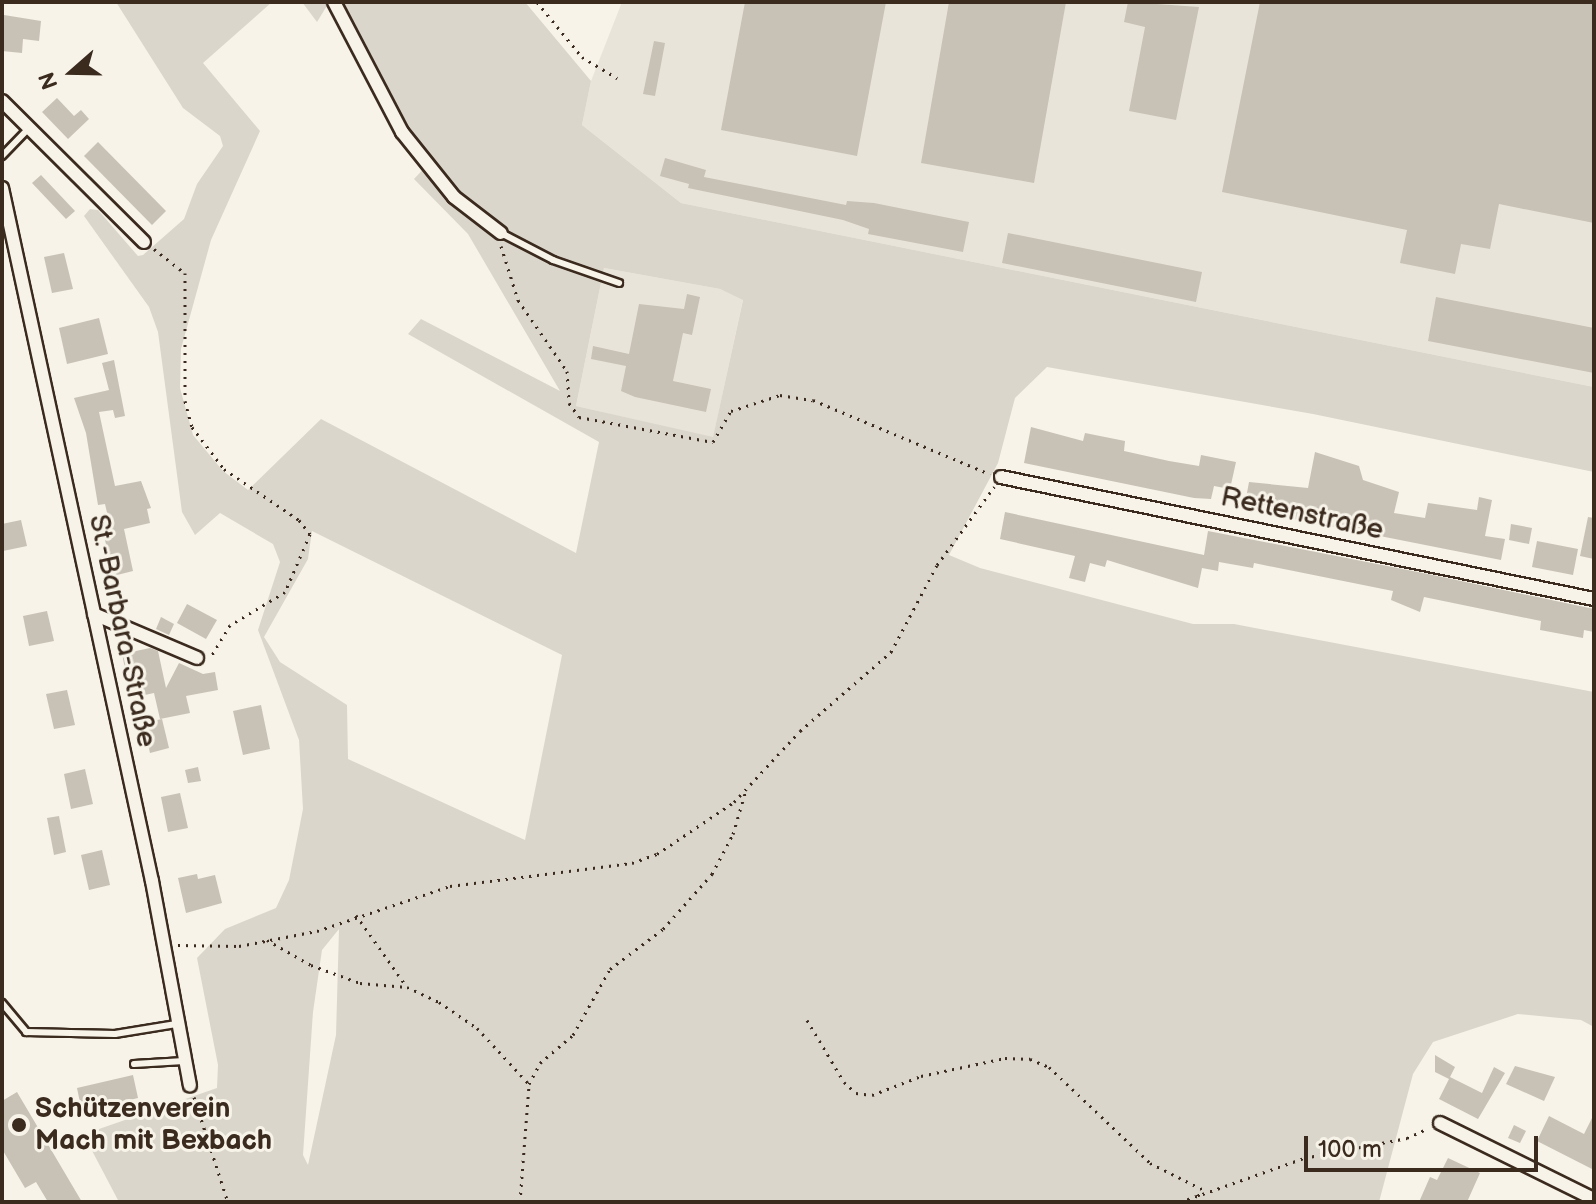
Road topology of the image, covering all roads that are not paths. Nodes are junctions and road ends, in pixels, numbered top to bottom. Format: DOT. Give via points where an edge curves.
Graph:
graph roads {
  1 [pos="334,2"];
  2 [pos="2,101"];
  3 [pos="30,127"];
  4 [pos="2,156"];
  5 [pos="2,188"];
  6 [pos="501,233"];
  7 [pos="144,242"];
  8 [pos="619,283"];
  9 [pos="1001,477"];
  10 [pos="1594,599"];
  11 [pos="94,614"];
  12 [pos="197,658"];
  13 [pos="2,1003"];
  14 [pos="176,1024"];
  15 [pos="184,1061"];
  16 [pos="134,1064"];
  17 [pos="190,1086"];
  18 [pos="1440,1123"];
  19 [pos="1594,1199"];
  1 -- 6 [label="street" via="402,132 454,197"];
  2 -- 3 [label="street"];
  3 -- 4 [label="lane"];
  3 -- 7 [label="street"];
  5 -- 11 [label="street, St.-Barbara-Straße"];
  6 -- 8 [label="lane" via="553,260"];
  9 -- 10 [label="street, Rettenstraße"];
  11 -- 12 [label="street"];
  11 -- 14 [label="street, St.-Barbara-Straße"];
  13 -- 14 [label="lane" via="26,1032 115,1034"];
  14 -- 15 [label="street, St.-Barbara-Straße"];
  15 -- 16 [label="lane"];
  15 -- 17 [label="street, St.-Barbara-Straße"];
  18 -- 19 [label="street"];
}
